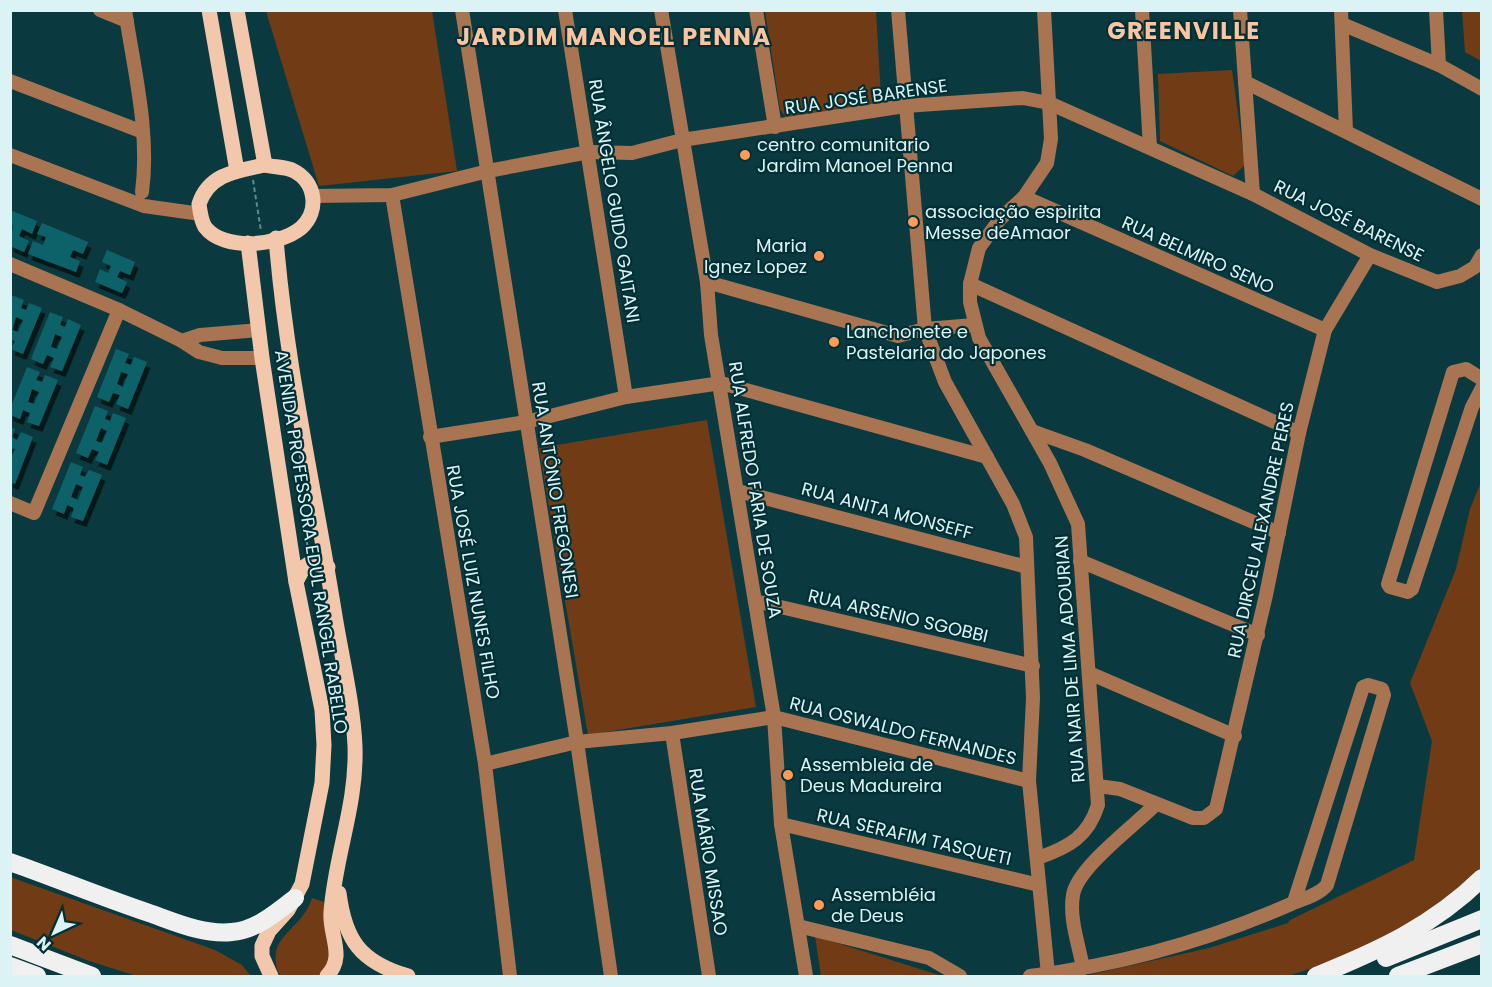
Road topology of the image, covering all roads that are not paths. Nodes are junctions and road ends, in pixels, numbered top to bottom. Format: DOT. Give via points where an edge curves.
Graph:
graph roads {
  1 [pos="100,10"];
  2 [pos="209,10"];
  3 [pos="237,10"];
  4 [pos="462,10"];
  5 [pos="565,10"];
  6 [pos="661,10"];
  7 [pos="756,10"];
  8 [pos="898,10"];
  9 [pos="1044,10"];
  10 [pos="1142,10"];
  11 [pos="1240,10"];
  12 [pos="1436,10"];
  13 [pos="126,16"];
  14 [pos="1341,17"];
  15 [pos="1439,65"];
  16 [pos="10,81"];
  17 [pos="1245,82"];
  18 [pos="1482,90"];
  19 [pos="1049,103"];
  20 [pos="905,106"];
  21 [pos="775,127"];
  22 [pos="1346,131"];
  23 [pos="143,132"];
  24 [pos="682,140"];
  25 [pos="1150,148"];
  26 [pos="589,152"];
  27 [pos="10,154"];
  28 [pos="265,165"];
  29 [pos="237,171"];
  30 [pos="488,171"];
  31 [pos="142,192"];
  32 [pos="1253,194"];
  33 [pos="392,195"];
  34 [pos="314,196"];
  35 [pos="1024,197"];
  36 [pos="1482,199"];
  37 [pos="201,214"];
  38 [pos="276,238"];
  39 [pos="248,243"];
  40 [pos="1370,255"];
  41 [pos="1481,258"];
  42 [pos="10,264"];
  43 [pos="707,282"];
  44 [pos="970,284"];
  45 [pos="119,310"];
  46 [pos="974,325"];
  47 [pos="925,329"];
  48 [pos="259,330"];
  49 [pos="1325,330"];
  50 [pos="200,335"];
  51 [pos="182,341"];
  52 [pos="204,354"];
  53 [pos="262,358"];
  54 [pos="1482,379"];
  55 [pos="721,383"];
  56 [pos="1482,388"];
  57 [pos="626,398"];
  58 [pos="526,422"];
  59 [pos="1032,431"];
  60 [pos="1299,434"];
  61 [pos="430,437"];
  62 [pos="987,457"];
  63 [pos="738,491"];
  64 [pos="10,503"];
  65 [pos="1279,532"];
  66 [pos="1080,561"];
  67 [pos="328,567"];
  68 [pos="1027,567"];
  69 [pos="296,582"];
  70 [pos="755,601"];
  71 [pos="1258,635"];
  72 [pos="1033,666"];
  73 [pos="1089,673"];
  74 [pos="774,717"];
  75 [pos="672,733"];
  76 [pos="1235,736"];
  77 [pos="577,742"];
  78 [pos="485,764"];
  79 [pos="1029,781"];
  80 [pos="1098,786"];
  81 [pos="1155,805"];
  82 [pos="781,824"];
  83 [pos="1038,858"];
  84 [pos="10,862"];
  85 [pos="337,875"];
  86 [pos="1482,879"];
  87 [pos="1039,885"];
  88 [pos="295,898"];
  89 [pos="1294,903"];
  90 [pos="1482,920"];
  91 [pos="798,926"];
  92 [pos="1482,944"];
  93 [pos="10,945"];
  94 [pos="10,966"];
  95 [pos="1083,968"];
  96 [pos="1048,974"];
  97 [pos="37,976"];
  98 [pos="92,976"];
  99 [pos="271,976"];
  100 [pos="327,976"];
  101 [pos="408,976"];
  102 [pos="510,976"];
  103 [pos="611,976"];
  104 [pos="709,976"];
  105 [pos="806,976"];
  106 [pos="960,976"];
  107 [pos="1030,976"];
  108 [pos="1316,976"];
  109 [pos="1331,976"];
  110 [pos="1398,976"];
  1 -- 13 [label="street"];
  2 -- 29 [label="main road"];
  3 -- 28 [label="main road"];
  4 -- 30 [label="street, RUA ANTÔNIO FREGONESI"];
  5 -- 26 [label="street, RUA ÂNGELO GUIDO GAITANI"];
  6 -- 24 [label="street, RUA ALFREDO FARIA DE SOUZA"];
  7 -- 21 [label="street"];
  8 -- 20 [label="street"];
  9 -- 19 [label="street, RUA NAIR DE LIMA ADOURIAN"];
  10 -- 25 [label="street"];
  11 -- 17 [label="street"];
  12 -- 15 [label="street"];
  13 -- 23 [label="street"];
  14 -- 15 [label="street"];
  14 -- 22 [label="street"];
  15 -- 18 [label="street"];
  16 -- 23 [label="street"];
  17 -- 22 [label="street"];
  17 -- 32 [label="street"];
  19 -- 20 [label="street, RUA JOSÉ BARENSE" via="1023,98"];
  19 -- 25 [label="street, RUA JOSÉ BARENSE"];
  19 -- 35 [label="street, RUA NAIR DE LIMA ADOURIAN" via="1051,139 1047,163"];
  20 -- 21 [label="street, RUA JOSÉ BARENSE"];
  20 -- 47 [label="street"];
  21 -- 24 [label="street, RUA JOSÉ BARENSE"];
  22 -- 36 [label="street"];
  23 -- 31 [label="street" via="146,163"];
  24 -- 26 [label="street, RUA JOSÉ BARENSE" via="632,153"];
  24 -- 43 [label="street, RUA ALFREDO FARIA DE SOUZA"];
  25 -- 32 [label="street, RUA JOSÉ BARENSE"];
  26 -- 30 [label="street, RUA JOSÉ BARENSE"];
  26 -- 57 [label="street, RUA ÂNGELO GUIDO GAITANI"];
  27 -- 37 [label="street" via="144,206"];
  28 -- 29 [label="main road"];
  28 -- 34 [label="main road" via="292,170"];
  29 -- 37 [label="main road" via="210,183 199,204"];
  30 -- 33 [label="street, RUA JOSÉ BARENSE"];
  30 -- 58 [label="street, RUA ANTÔNIO FREGONESI"];
  32 -- 40 [label="street, RUA JOSÉ BARENSE"];
  33 -- 34 [label="street, RUA JOSÉ BARENSE"];
  33 -- 61 [label="street, RUA JOSÉ LUIZ NUNES FILHO"];
  34 -- 38 [label="main road" via="311,214 302,226"];
  35 -- 44 [label="street, RUA NAIR DE LIMA ADOURIAN" via="999,219 979,248"];
  35 -- 49 [label="street, RUA BELMIRO SENO"];
  37 -- 39 [label="main road" via="204,225 213,234 226,241"];
  38 -- 39 [label="main road"];
  38 -- 67 [label="main road, AVENIDA PROFESSORA EDUL RANGEL RABELLO" via="281,300"];
  39 -- 48 [label="main road, AVENIDA PROFESSORA EDUL RANGEL RABELLO"];
  40 -- 41 [label="street, RUA JOSÉ BARENSE" via="1437,282 1460,276"];
  40 -- 49 [label="street, RUA DIRCEU ALEXANDRE PERES"];
  42 -- 45 [label="street"];
  43 -- 47 [label="street" via="898,336"];
  43 -- 55 [label="street, RUA ALFREDO FARIA DE SOUZA" via="711,335"];
  44 -- 46 [label="street, RUA NAIR DE LIMA ADOURIAN"];
  44 -- 60 [label="street"];
  45 -- 51 [label="street"];
  45 -- 64 [label="street" via="34,513"];
  46 -- 47 [label="street"];
  46 -- 59 [label="street, RUA NAIR DE LIMA ADOURIAN"];
  47 -- 62 [label="street" via="945,382"];
  48 -- 50 [label="street"];
  48 -- 53 [label="main road, AVENIDA PROFESSORA EDUL RANGEL RABELLO"];
  49 -- 60 [label="street, RUA DIRCEU ALEXANDRE PERES"];
  50 -- 51 [label="street"];
  50 -- 52 [label="street"];
  51 -- 52 [label="street"];
  52 -- 53 [label="street"];
  53 -- 69 [label="main road, AVENIDA PROFESSORA EDUL RANGEL RABELLO"];
  54 -- 56 [label="street" via="1466,369 1453,372 1390,587 1408,592 1412,589 1472,407"];
  55 -- 57 [label="street"];
  55 -- 62 [label="street"];
  55 -- 63 [label="street, RUA ALFREDO FARIA DE SOUZA"];
  57 -- 58 [label="street"];
  58 -- 61 [label="street"];
  58 -- 77 [label="street, RUA ANTÔNIO FREGONESI"];
  59 -- 65 [label="street"];
  59 -- 66 [label="street, RUA NAIR DE LIMA ADOURIAN" via="1078,524"];
  60 -- 65 [label="street, RUA DIRCEU ALEXANDRE PERES"];
  61 -- 78 [label="street, RUA JOSÉ LUIZ NUNES FILHO"];
  62 -- 68 [label="street" via="1026,537"];
  63 -- 68 [label="street, RUA ANITA MONSEFF"];
  63 -- 70 [label="street, RUA ALFREDO FARIA DE SOUZA"];
  65 -- 71 [label="street, RUA DIRCEU ALEXANDRE PERES"];
  66 -- 71 [label="street"];
  66 -- 73 [label="street, RUA NAIR DE LIMA ADOURIAN"];
  67 -- 69 [label="main road" via="310,563"];
  67 -- 85 [label="main road, AVENIDA PROFESSORA EDUL RANGEL RABELLO" via="355,745 355,790"];
  68 -- 72 [label="street"];
  69 -- 88 [label="main road, AVENIDA PROFESSORA EDUL RANGEL RABELLO" via="322,710 324,745 322,783 302,884"];
  70 -- 72 [label="street, RUA ARSENIO SGOBBI"];
  70 -- 74 [label="street, RUA ALFREDO FARIA DE SOUZA"];
  71 -- 76 [label="street, RUA DIRCEU ALEXANDRE PERES"];
  72 -- 79 [label="street"];
  73 -- 76 [label="street"];
  73 -- 80 [label="street, RUA NAIR DE LIMA ADOURIAN"];
  74 -- 75 [label="street, RUA OSWALDO FERNANDES"];
  74 -- 79 [label="street, RUA OSWALDO FERNANDES"];
  74 -- 82 [label="street, RUA ALFREDO FARIA DE SOUZA"];
  75 -- 77 [label="street, RUA OSWALDO FERNANDES"];
  75 -- 104 [label="street, RUA MÁRIO MISSAO"];
  76 -- 81 [label="street, RUA DIRCEU ALEXANDRE PERES" via="1216,809 1204,818 1193,819"];
  77 -- 78 [label="street, RUA OSWALDO FERNANDES"];
  77 -- 103 [label="street, RUA ANTÔNIO FREGONESI"];
  78 -- 102 [label="street, RUA JOSÉ LUIZ NUNES FILHO"];
  79 -- 83 [label="street"];
  80 -- 81 [label="street" via="1120,789"];
  80 -- 83 [label="street, RUA NAIR DE LIMA ADOURIAN" via="1092,824 1059,851"];
  81 -- 95 [label="street" via="1079,876 1072,914"];
  82 -- 87 [label="street, RUA SERAFIM TASQUETI"];
  82 -- 91 [label="street, RUA ALFREDO FARIA DE SOUZA"];
  83 -- 87 [label="street"];
  84 -- 88 [label="highway" via="191,928 212,931 230,933 247,929 273,916"];
  85 -- 100 [label="main road, AVENIDA PROFESSORA EDUL RANGEL RABELLO" via="330,914 337,960"];
  85 -- 101 [label="main road" via="347,933 373,961"];
  86 -- 108 [label="highway" via="1424,926"];
  87 -- 96 [label="street"];
  88 -- 99 [label="main road, AVENIDA PROFESSORA EDUL RANGEL RABELLO" via="262,946"];
  89 -- 89 [label="street" via="1363,687 1382,689 1384,695 1327,885"];
  89 -- 95 [label="street" via="1253,921"];
  90 -- 109 [label="highway"];
  91 -- 105 [label="street, RUA ALFREDO FARIA DE SOUZA"];
  91 -- 106 [label="street" via="928,958"];
  92 -- 110 [label="highway"];
  93 -- 98 [label="highway"];
  94 -- 97 [label="highway"];
  95 -- 96 [label="street"];
  96 -- 107 [label="street"];
}
